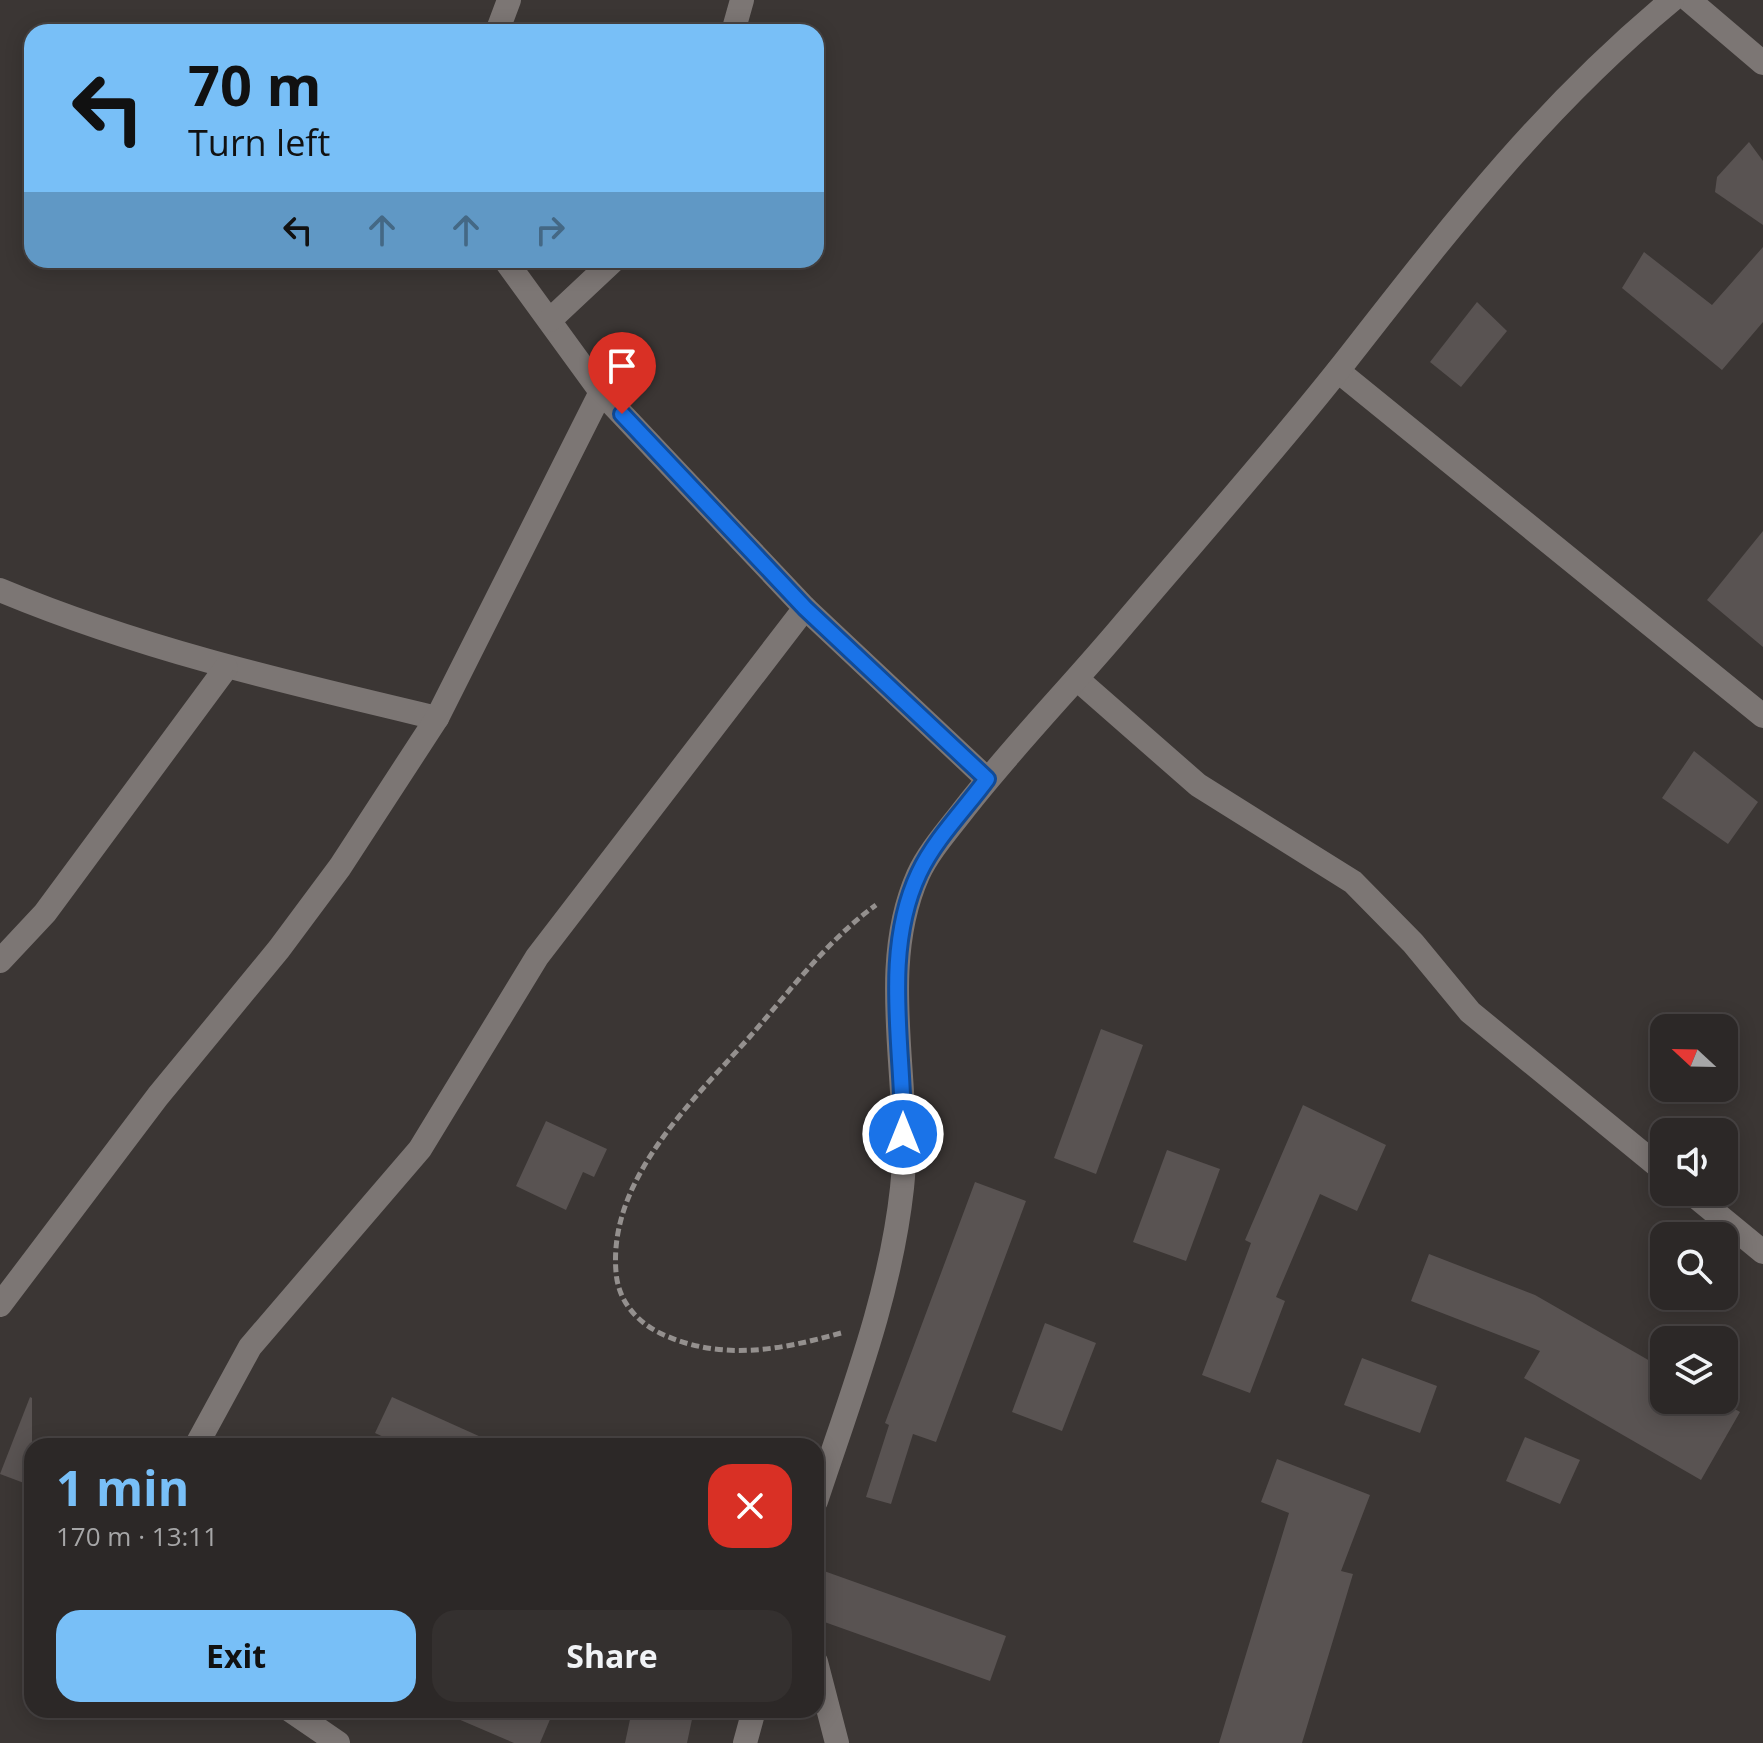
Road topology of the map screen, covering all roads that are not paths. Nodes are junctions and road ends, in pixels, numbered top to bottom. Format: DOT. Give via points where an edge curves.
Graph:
graph roads {
  1 [pos="509,0"];
  2 [pos="742,0"];
  3 [pos="1672,0"];
  4 [pos="1689,0"];
  5 [pos="500,24"];
  6 [pos="735,24"];
  7 [pos="1763,63"];
  8 [pos="511,268"];
  9 [pos="605,268"];
  10 [pos="550,320"];
  11 [pos="1338,371"];
  12 [pos="601,392"];
  13 [pos="0,590"];
  14 [pos="805,608"];
  15 [pos="226,668"];
  16 [pos="1077,679"];
  17 [pos="1763,716"];
  18 [pos="437,718"];
  19 [pos="987,779"];
  20 [pos="0,961"];
  21 [pos="1650,1160"];
  22 [pos="1707,1206"];
  23 [pos="1763,1252"];
  24 [pos="0,1305"];
  25 [pos="200,1438"];
  26 [pos="824,1478"];
  27 [pos="824,1693"];
  28 [pos="302,1718"];
  29 [pos="752,1718"];
  30 [pos="338,1743"];
  31 [pos="745,1743"];
  32 [pos="837,1743"];
  1 -- 5 [label="street"];
  2 -- 6 [label="street"];
  3 -- 11 [label="street" via="1552,109 1481,188"];
  4 -- 7 [label="street"];
  8 -- 10 [label="street"];
  9 -- 10 [label="street"];
  10 -- 12 [label="street"];
  11 -- 16 [label="street"];
  11 -- 17 [label="street"];
  12 -- 14 [label="street"];
  12 -- 18 [label="street"];
  13 -- 15 [label="street"];
  14 -- 19 [label="street"];
  14 -- 25 [label="street" via="537,957 420,1149 250,1347"];
  15 -- 18 [label="street"];
  15 -- 20 [label="street" via="45,913"];
  16 -- 19 [label="street"];
  16 -- 21 [label="street" via="1198,785 1353,882 1470,1012"];
  18 -- 24 [label="street" via="323,891"];
  19 -- 26 [label="street" via="919,873 903,924 897,981 902,1182 893,1254 877,1324"];
  22 -- 23 [label="street"];
  27 -- 32 [label="street"];
  28 -- 30 [label="street"];
  29 -- 31 [label="street"];
}
